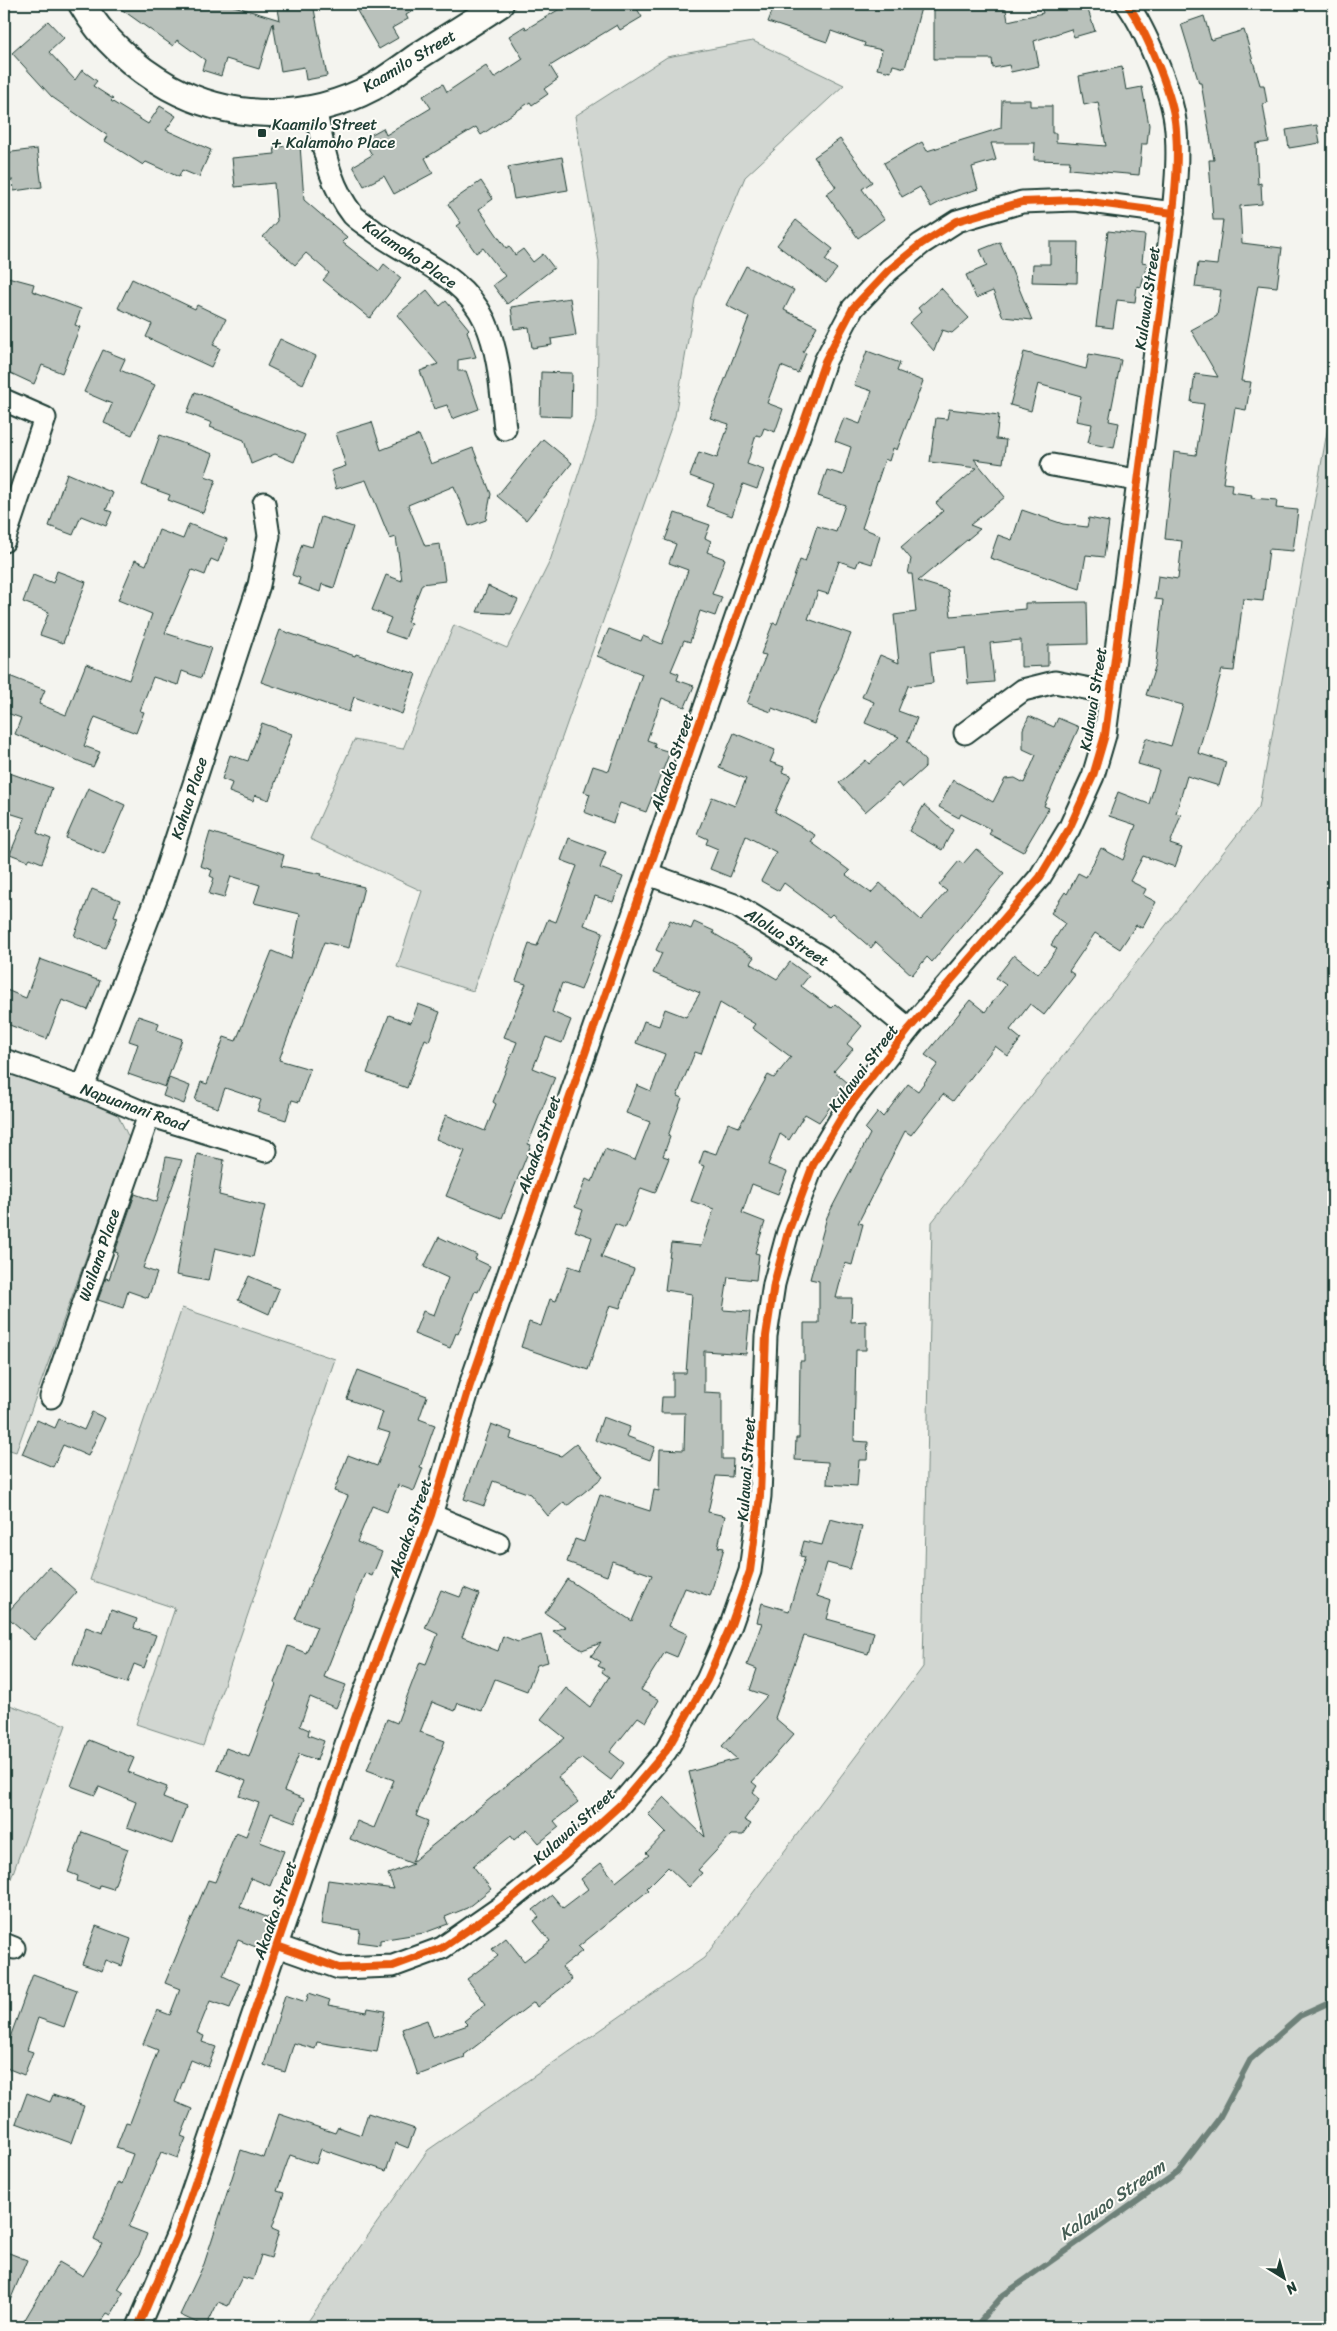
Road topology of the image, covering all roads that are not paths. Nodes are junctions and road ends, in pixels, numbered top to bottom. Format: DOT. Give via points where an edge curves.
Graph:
graph roads {
  1 [pos="82,4"];
  2 [pos="500,4"];
  3 [pos="1127,4"];
  4 [pos="315,109"];
  5 [pos="1173,213"];
  6 [pos="4,400"];
  7 [pos="505,429"];
  8 [pos="1052,465"];
  9 [pos="1136,480"];
  10 [pos="264,503"];
  11 [pos="4,541"];
  12 [pos="1110,693"];
  13 [pos="965,733"];
  14 [pos="648,874"];
  15 [pos="910,1029"];
  16 [pos="4,1060"];
  17 [pos="83,1088"];
  18 [pos="149,1115"];
  19 [pos="266,1151"];
  20 [pos="51,1397"];
  21 [pos="430,1515"];
  22 [pos="498,1543"];
  23 [pos="276,1946"];
  24 [pos="138,2327"];
  1 -- 4 [label="street, Kaamilo Street" via="113,44 146,74 188,97 229,110 268,114"];
  2 -- 4 [label="street, Kaamilo Street" via="372,87"];
  3 -- 5 [label="street, Kulawai Street" via="1158,63 1175,120 1177,168"];
  4 -- 7 [label="street, Kalamoho Place" via="333,184 354,216 384,238 446,274 468,296 484,320 495,351"];
  5 -- 9 [label="street, Kulawai Street"];
  5 -- 14 [label="street, Akaaka Street" via="1074,200 1022,202 958,221 921,244 889,270 853,308 825,361"];
  6 -- 11 [label="street" via="45,418"];
  8 -- 9 [label="street"];
  9 -- 12 [label="street, Kulawai Street"];
  10 -- 17 [label="street, Kahua Place" via="269,536 259,586 160,888"];
  12 -- 13 [label="street" via="1055,682 1023,690"];
  12 -- 15 [label="street, Kulawai Street" via="1105,735 1093,776 1064,837 1040,877"];
  14 -- 15 [label="street, Alolua Street" via="737,906 821,957"];
  14 -- 21 [label="street, Akaaka Street" via="468,1388"];
  15 -- 23 [label="street, Kulawai Street" via="847,1108 813,1166 788,1232 774,1284 766,1336 760,1496 750,1571 707,1680 666,1751 620,1805 563,1857 501,1907 442,1948 393,1966 339,1968"];
  16 -- 17 [label="street, Napuanani Road"];
  17 -- 18 [label="street, Napuanani Road"];
  18 -- 19 [label="street, Napuanani Road"];
  18 -- 20 [label="street, Wailana Place"];
  21 -- 22 [label="street"];
  21 -- 23 [label="street, Akaaka Street"];
  23 -- 24 [label="street, Akaaka Street" via="178,2233"];
}
